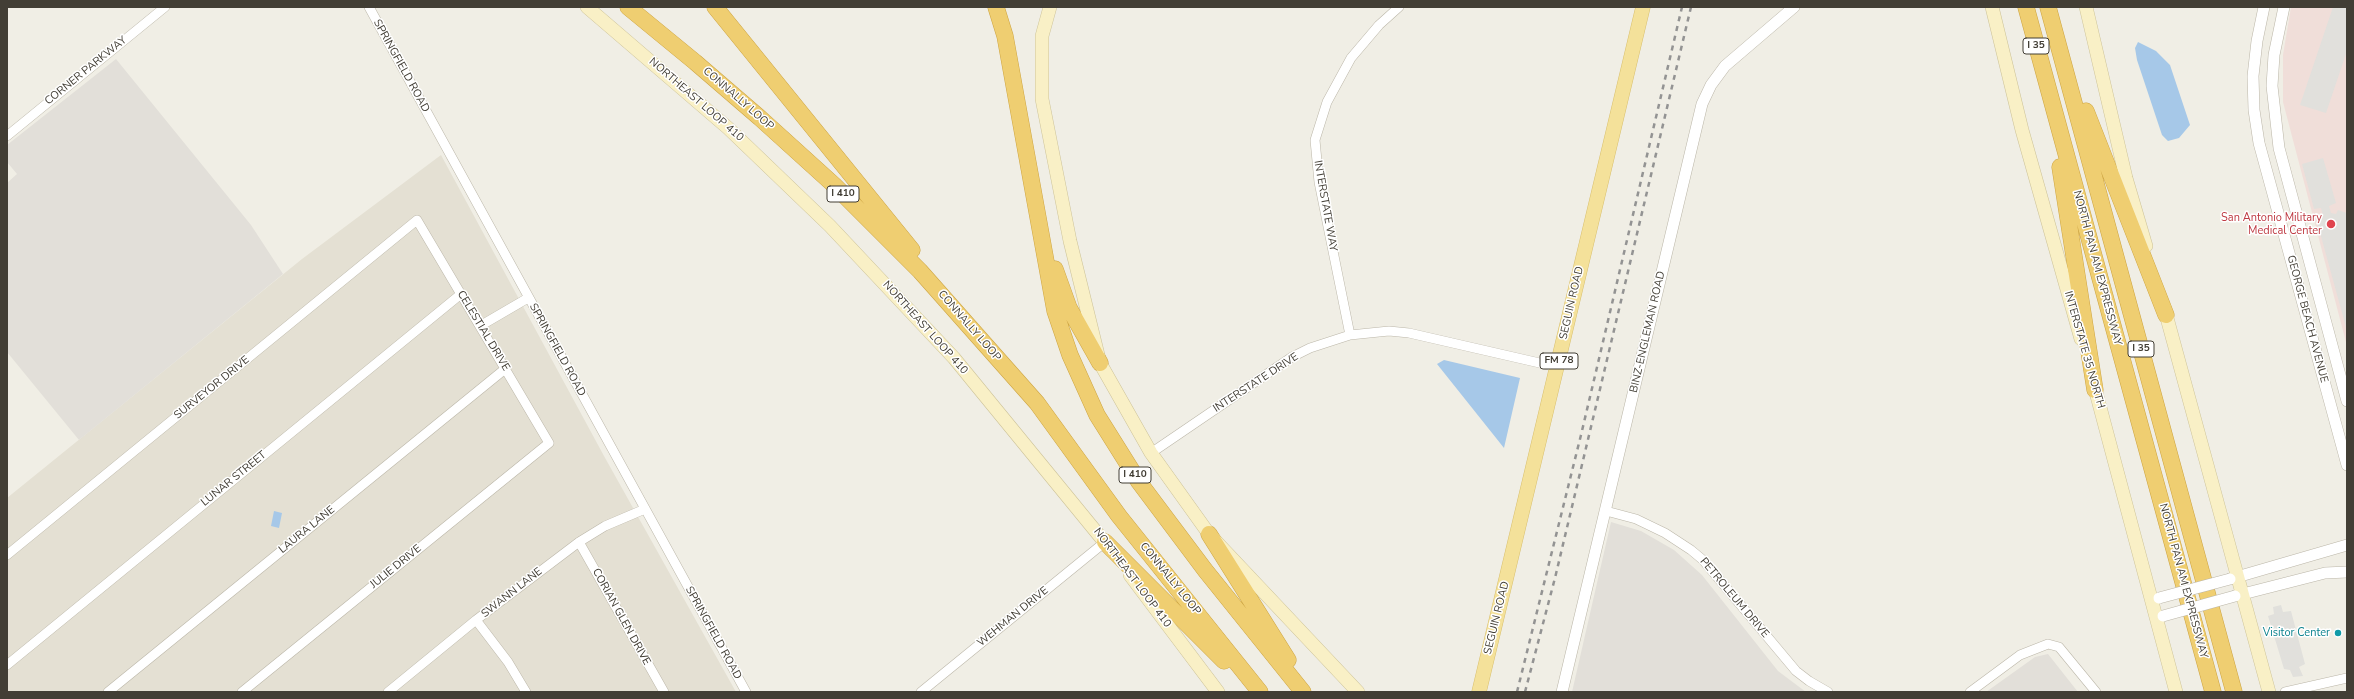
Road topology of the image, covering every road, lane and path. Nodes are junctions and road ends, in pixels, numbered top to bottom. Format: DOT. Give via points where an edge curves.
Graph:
graph roads {
  1 [pos="165,7"];
  2 [pos="369,7"];
  3 [pos="587,7"];
  4 [pos="628,7"];
  5 [pos="715,7"];
  6 [pos="996,7"];
  7 [pos="1050,7"];
  8 [pos="1399,7"];
  9 [pos="1643,7"];
  10 [pos="1794,7"];
  11 [pos="1992,7"];
  12 [pos="2026,7"];
  13 [pos="2048,7"];
  14 [pos="2054,7"];
  15 [pos="2086,7"];
  16 [pos="2264,7"];
  17 [pos="2284,7"];
  18 [pos="2047,84"];
  19 [pos="7,136"];
  20 [pos="417,220"];
  21 [pos="1038,221"];
  22 [pos="461,294"];
  23 [pos="528,298"];
  24 [pos="2166,315"];
  25 [pos="480,326"];
  26 [pos="1350,335"];
  27 [pos="1100,363"];
  28 [pos="1557,367"];
  29 [pos="505,369"];
  30 [pos="2095,390"];
  31 [pos="2347,402"];
  32 [pos="1037,403"];
  33 [pos="549,443"];
  34 [pos="1151,453"];
  35 [pos="2347,465"];
  36 [pos="645,509"];
  37 [pos="1606,510"];
  38 [pos="1209,534"];
  39 [pos="579,542"];
  40 [pos="1105,542"];
  41 [pos="2347,545"];
  42 [pos="7,555"];
  43 [pos="2347,572"];
  44 [pos="2234,578"];
  45 [pos="2238,595"];
  46 [pos="2154,599"];
  47 [pos="2159,618"];
  48 [pos="476,620"];
  49 [pos="7,665"];
  50 [pos="2347,678"];
  51 [pos="108,692"];
  52 [pos="242,692"];
  53 [pos="388,692"];
  54 [pos="526,692"];
  55 [pos="664,692"];
  56 [pos="746,692"];
  57 [pos="921,692"];
  58 [pos="1218,692"];
  59 [pos="1255,692"];
  60 [pos="1260,692"];
  61 [pos="1303,692"];
  62 [pos="1308,692"];
  63 [pos="1358,692"];
  64 [pos="1479,692"];
  65 [pos="1562,692"];
  66 [pos="1828,692"];
  67 [pos="1970,692"];
  68 [pos="2096,692"];
  69 [pos="2176,692"];
  70 [pos="2213,692"];
  71 [pos="2234,692"];
  72 [pos="2269,692"];
  73 [pos="2286,692"];
  1 -- 19 [label="street, CORNER PARKWAY"];
  2 -- 23 [label="street, SPRINGFIELD ROAD"];
  3 -- 40 [label="main road, NORTHEAST LOOP 410" via="728,128 830,226 954,358"];
  4 -- 32 [label="highway, CONNALLY LOOP / I 410" via="695,62 834,185 920,271"];
  5 -- 32 [label="highway"];
  6 -- 21 [label="highway, I 410" via="1005,36"];
  7 -- 27 [label="main road" via="1042,36 1042,99 1070,241"];
  8 -- 26 [label="street, INTERSTATE WAY" via="1379,25 1351,58 1327,102 1315,140 1319,182"];
  9 -- 28 [label="main road, SEGUIN ROAD / FM 78"];
  10 -- 37 [label="street, BINZ-ENGLEMAN ROAD" via="1725,66 1711,85 1702,104"];
  11 -- 30 [label="main road, INTERSTATE 35 NORTH" via="2022,130"];
  12 -- 18 [label="highway, NORTH PAN AM EXPRESSWAY / I 35"];
  13 -- 71 [label="highway, NORTH PAN AM EXPRESSWAY / I 35"];
  14 -- 24 [label="highway" via="2088,117"];
  15 -- 24 [label="main road" via="2126,178"];
  16 -- 35 [label="street, GEORGE BEACH AVENUE" via="2257,41 2254,76 2254,110 2259,143"];
  17 -- 31 [label="street, GEORGE BEACH AVENUE" via="2274,55 2272,86 2279,148"];
  18 -- 30 [label="highway"];
  18 -- 70 [label="highway, NORTH PAN AM EXPRESSWAY / I 35"];
  20 -- 22 [label="street, CELESTIAL DRIVE"];
  20 -- 42 [label="street, SURVEYOR DRIVE"];
  21 -- 27 [label="highway" via="1070,308"];
  21 -- 61 [label="highway, I 410" via="1055,311 1070,355 1097,415 1139,482"];
  22 -- 25 [label="street, CELESTIAL DRIVE"];
  22 -- 49 [label="street, LUNAR STREET"];
  23 -- 25 [label="street"];
  23 -- 36 [label="street, SPRINGFIELD ROAD"];
  24 -- 44 [label="main road"];
  25 -- 29 [label="street, CELESTIAL DRIVE"];
  26 -- 28 [label="street, INTERSTATE DRIVE" via="1389,331 1409,333"];
  26 -- 34 [label="street, INTERSTATE DRIVE" via="1310,348 1292,357"];
  27 -- 34 [label="main road"];
  28 -- 64 [label="main road, SEGUIN ROAD / FM 78"];
  29 -- 33 [label="street, CELESTIAL DRIVE"];
  29 -- 51 [label="street, LAURA LANE"];
  30 -- 46 [label="main road, INTERSTATE 35 NORTH"];
  32 -- 60 [label="highway, CONNALLY LOOP / I 410" via="1119,516"];
  33 -- 52 [label="street, JULIE DRIVE"];
  34 -- 38 [label="main road"];
  36 -- 39 [label="street, SWANN LANE" via="605,526"];
  36 -- 56 [label="street, SPRINGFIELD ROAD"];
  37 -- 65 [label="street, BINZ-ENGLEMAN ROAD"];
  37 -- 66 [label="street, PETROLEUM DRIVE" via="1636,519 1665,533 1691,550 1703,560 1795,670 1809,682"];
  38 -- 62 [label="highway"];
  38 -- 63 [label="main road"];
  39 -- 48 [label="street, SWANN LANE"];
  39 -- 55 [label="street, CORIAN GLEN DRIVE"];
  40 -- 57 [label="street, WEHMAN DRIVE"];
  40 -- 58 [label="main road, NORTHEAST LOOP 410"];
  40 -- 59 [label="highway"];
  41 -- 44 [label="street"];
  43 -- 45 [label="street" via="2325,573"];
  44 -- 45 [label="main road"];
  44 -- 46 [label="street, bridge"];
  45 -- 47 [label="street, bridge"];
  45 -- 72 [label="main road"];
  46 -- 47 [label="main road, INTERSTATE 35 NORTH"];
  47 -- 69 [label="main road, INTERSTATE 35 NORTH"];
  48 -- 53 [label="street, SWANN LANE"];
  48 -- 54 [label="street" via="508,662"];
  50 -- 73 [label="street"];
  67 -- 68 [label="street" via="2020,656 2048,644 2059,647"];
}
